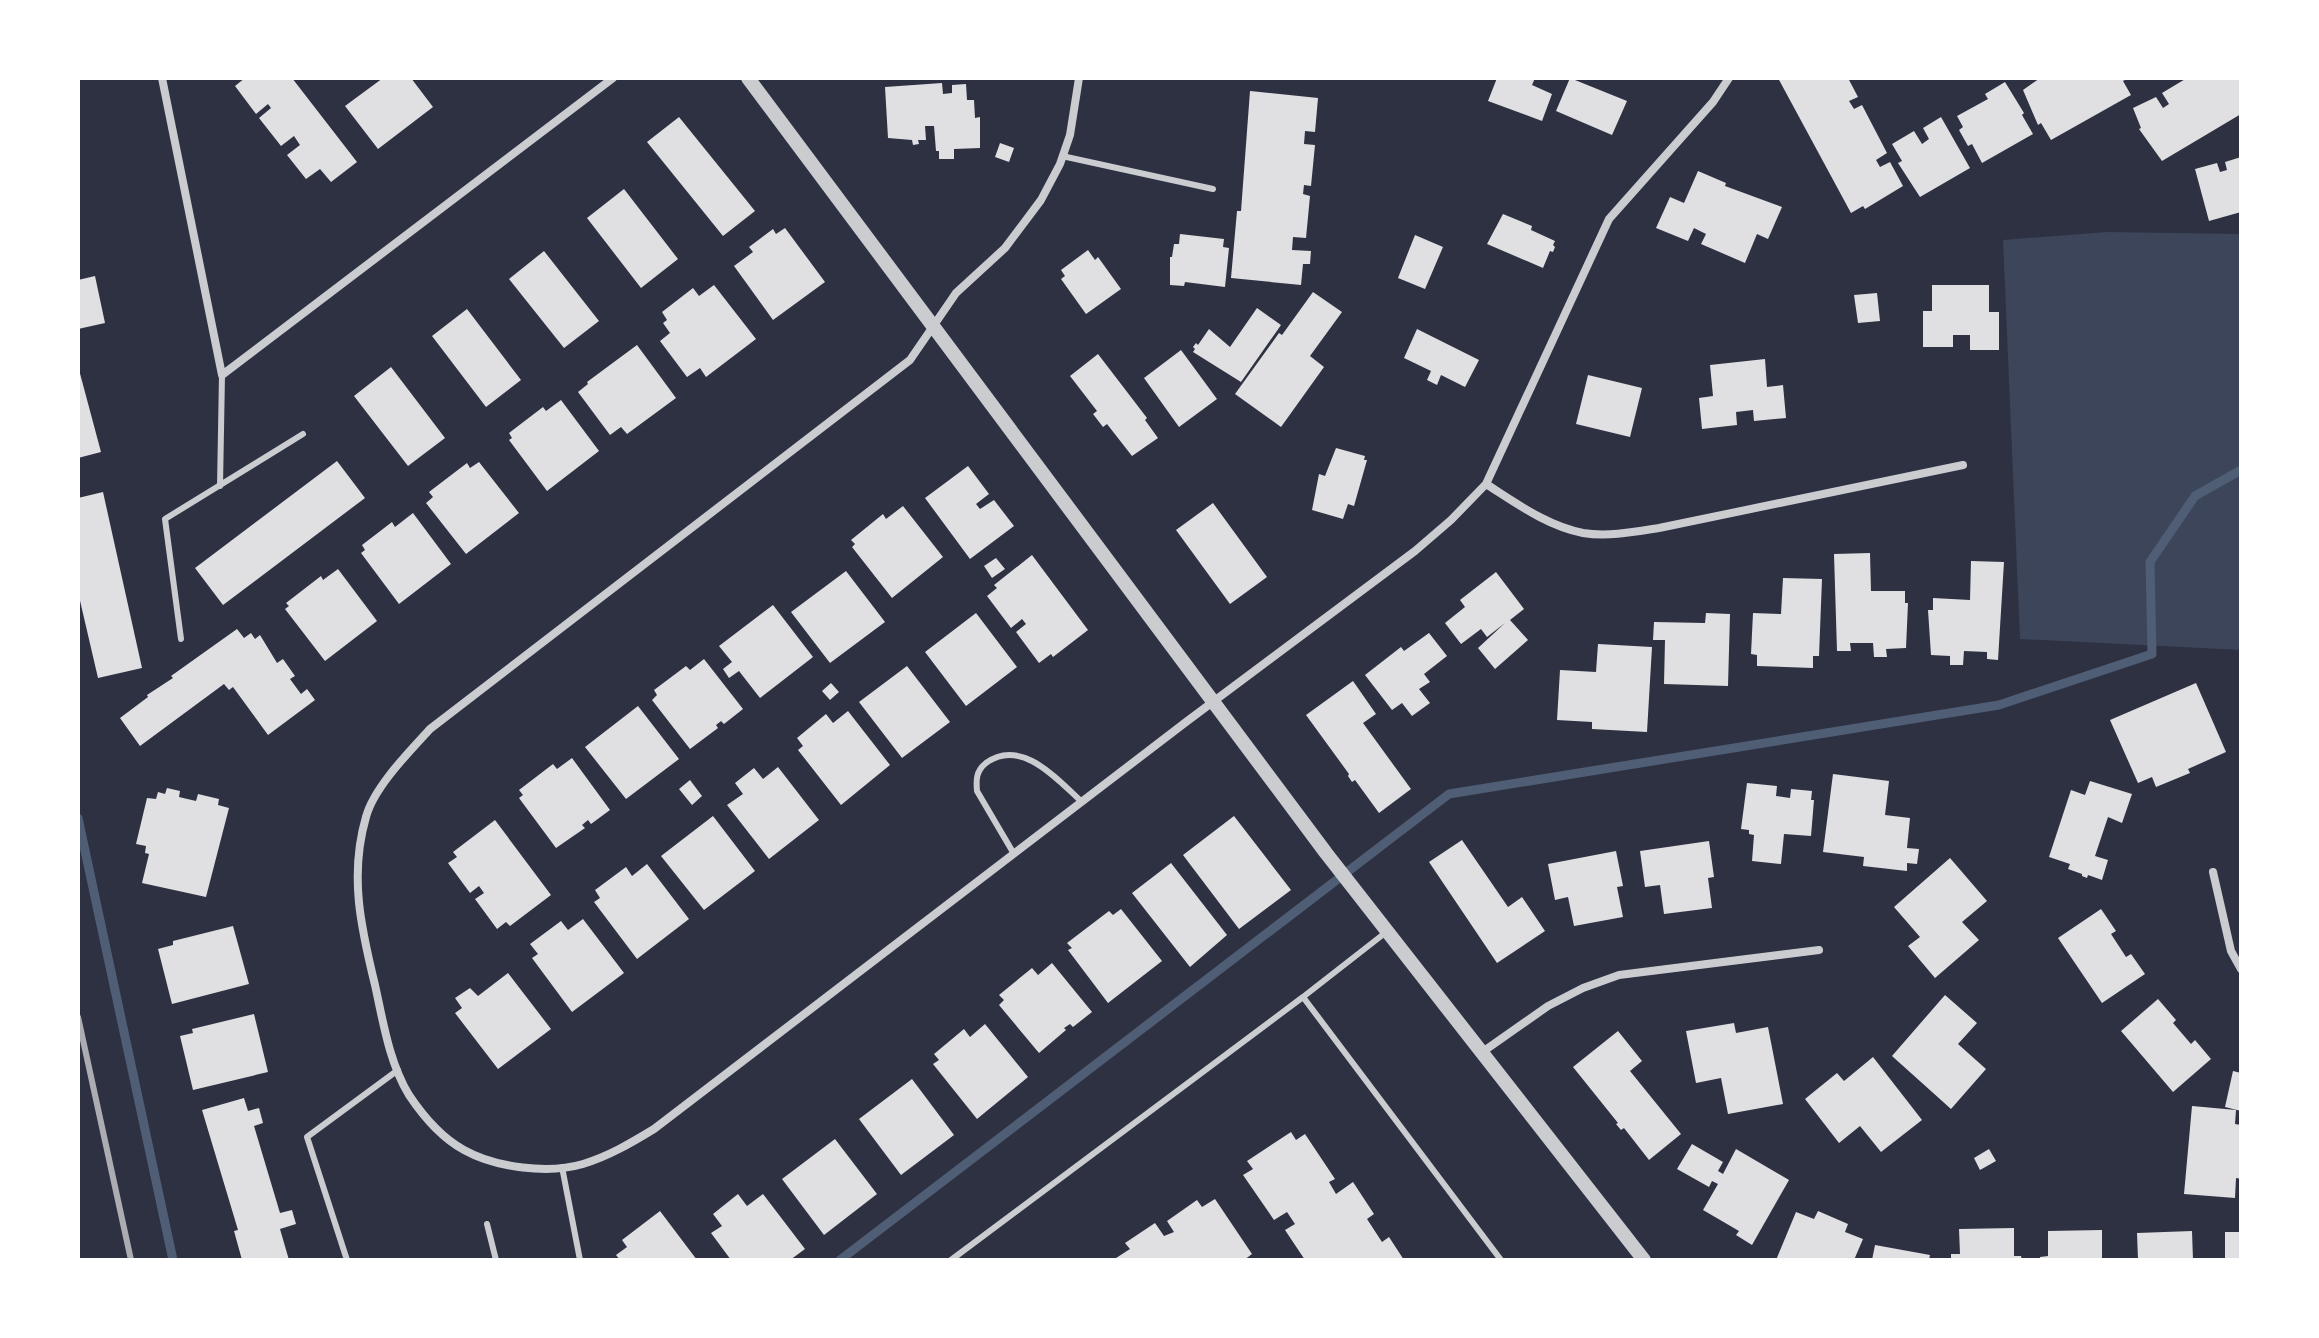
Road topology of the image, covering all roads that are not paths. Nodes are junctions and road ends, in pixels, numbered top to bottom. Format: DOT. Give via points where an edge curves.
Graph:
graph roads {
  1 [pos="162,78"];
  2 [pos="613,78"];
  3 [pos="748,78"];
  4 [pos="1079,78"];
  5 [pos="1729,78"];
  6 [pos="1062,156"];
  7 [pos="1213,189"];
  8 [pos="934,326"];
  9 [pos="222,375"];
  10 [pos="303,434"];
  11 [pos="1963,465"];
  12 [pos="1486,484"];
  13 [pos="220,486"];
  14 [pos="181,639"];
  15 [pos="1212,702"];
  16 [pos="1082,802"];
  17 [pos="1014,854"];
  18 [pos="2213,872"];
  19 [pos="1387,931"];
  20 [pos="1819,950"];
  21 [pos="2241,969"];
  22 [pos="1303,997"];
  23 [pos="1481,1053"];
  24 [pos="398,1070"];
  25 [pos="562,1167"];
  26 [pos="487,1224"];
  27 [pos="347,1260"];
  28 [pos="496,1260"];
  29 [pos="580,1260"];
  30 [pos="951,1260"];
  31 [pos="1501,1260"];
  32 [pos="1644,1260"];
  1 -- 9 [label="street"];
  2 -- 9 [label="street"];
  3 -- 8 [label="street"];
  4 -- 6 [label="street"];
  5 -- 12 [label="street" via="1609,219"];
  6 -- 7 [label="lane"];
  6 -- 8 [label="street" via="1041,200 1005,248 956,293"];
  8 -- 15 [label="street"];
  8 -- 24 [label="street" via="910,360 430,729 395,767 367,813 357,857 359,919"];
  9 -- 13 [label="lane"];
  10 -- 13 [label="lane"];
  11 -- 12 [label="street" via="1619,534 1583,533 1538,517"];
  12 -- 15 [label="street" via="1415,551"];
  13 -- 14 [label="lane" via="165,519"];
  15 -- 16 [label="street"];
  15 -- 19 [label="street"];
  16 -- 17 [label="street"];
  16 -- 17 [label="lane" via="1022,756 994,758 982,766 975,779 977,791"];
  17 -- 25 [label="street" via="654,1129 617,1151"];
  18 -- 21 [label="street" via="2231,951"];
  19 -- 22 [label="lane"];
  19 -- 23 [label="street"];
  20 -- 23 [label="street" via="1619,975 1548,1006"];
  22 -- 30 [label="lane"];
  22 -- 31 [label="lane"];
  23 -- 32 [label="street"];
  24 -- 25 [label="street" via="433,1126 465,1151 507,1165"];
  24 -- 27 [label="lane" via="307,1137"];
  25 -- 29 [label="lane"];
  26 -- 28 [label="lane"];
}
